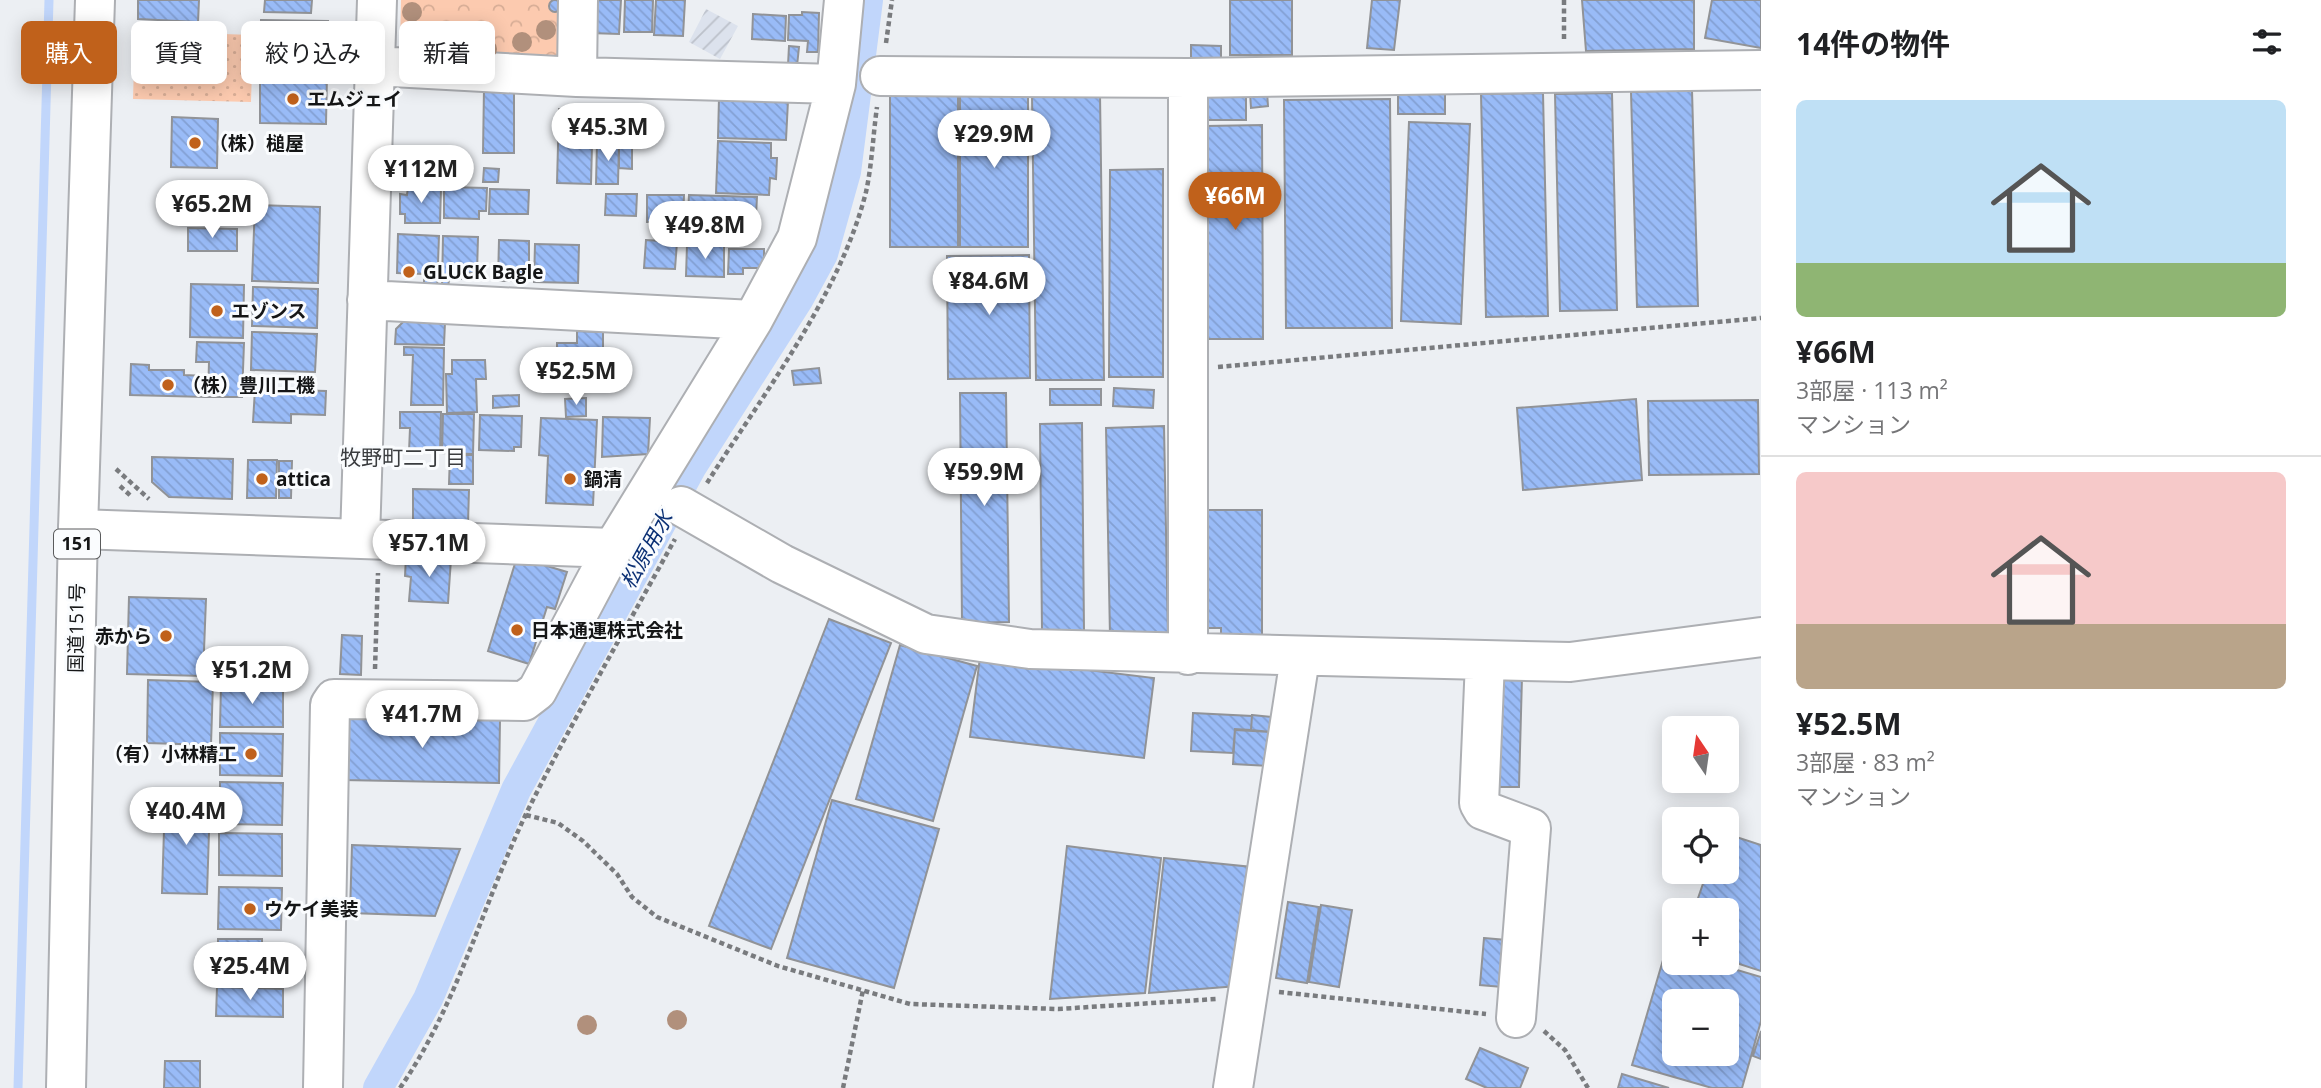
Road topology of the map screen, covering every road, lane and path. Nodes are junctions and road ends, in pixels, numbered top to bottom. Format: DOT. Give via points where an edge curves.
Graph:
graph roads {
  1 [pos="95,0"];
  2 [pos="377,0"];
  3 [pos="578,0"];
  4 [pos="844,0"];
  5 [pos="892,0"];
  6 [pos="1564,0"];
  7 [pos="376,21"];
  8 [pos="385,67"];
  9 [pos="1761,71"];
  10 [pos="1564,73"];
  11 [pos="880,76"];
  12 [pos="577,77"];
  13 [pos="1188,78"];
  14 [pos="373,84"];
  15 [pos="836,84"];
  16 [pos="367,300"];
  17 [pos="1761,318"];
  18 [pos="753,320"];
  19 [pos="1189,370"];
  20 [pos="116,469"];
  21 [pos="671,498"];
  22 [pos="154,502"];
  23 [pos="78,530"];
  24 [pos="370,540"];
  25 [pos="613,548"];
  26 [pos="1761,637"];
  27 [pos="1188,655"];
  28 [pos="1300,658"];
  29 [pos="1485,661"];
  30 [pos="374,701"];
  31 [pos="526,815"];
  32 [pos="1249,989"];
  33 [pos="863,990"];
  34 [pos="1516,1018"];
  35 [pos="66,1088"];
  36 [pos="323,1088"];
  37 [pos="400,1088"];
  38 [pos="843,1088"];
  39 [pos="1233,1088"];
  40 [pos="1588,1088"];
  1 -- 23 [label="main road, 国道151号 / 151"];
  2 -- 7 [label="main road"];
  3 -- 12 [label="main road"];
  4 -- 15 [label="main road"];
  5 -- 11 [label="path"];
  6 -- 10 [label="path"];
  8 -- 12 [label="main road"];
  9 -- 10 [label="main road"];
  10 -- 13 [label="main road"];
  11 -- 13 [label="main road"];
  11 -- 21 [label="path" via="866,191 846,252 810,321"];
  12 -- 15 [label="main road"];
  13 -- 19 [label="main road"];
  14 -- 16 [label="main road"];
  15 -- 18 [label="main road" via="797,238"];
  16 -- 18 [label="main road"];
  16 -- 24 [label="main road"];
  17 -- 19 [label="path"];
  18 -- 21 [label="main road"];
  19 -- 27 [label="main road"];
  20 -- 22 [label="path"];
  21 -- 25 [label="main road"];
  21 -- 27 [label="main road" via="793,569 926,634 1030,649"];
  21 -- 31 [label="path"];
  23 -- 24 [label="main road"];
  23 -- 35 [label="main road, 国道151号 / 151"];
  24 -- 25 [label="main road"];
  24 -- 30 [label="path"];
  25 -- 30 [label="main road" via="532,697 524,701"];
  26 -- 29 [label="main road" via="1570,662"];
  27 -- 28 [label="main road"];
  28 -- 29 [label="main road"];
  28 -- 32 [label="main road"];
  29 -- 34 [label="main road" via="1479,803 1483,810 1531,828"];
  30 -- 36 [label="main road" via="342,697 330,705"];
  31 -- 33 [label="path" via="558,823 583,841 617,874 632,897 657,917 778,966"];
  31 -- 37 [label="path" via="453,985"];
  32 -- 33 [label="path" via="1224,998 1058,1009 910,1004"];
  32 -- 34 [label="path"];
  32 -- 39 [label="main road"];
  33 -- 38 [label="path"];
  34 -- 40 [label="path" via="1544,1031 1565,1050"];
}
